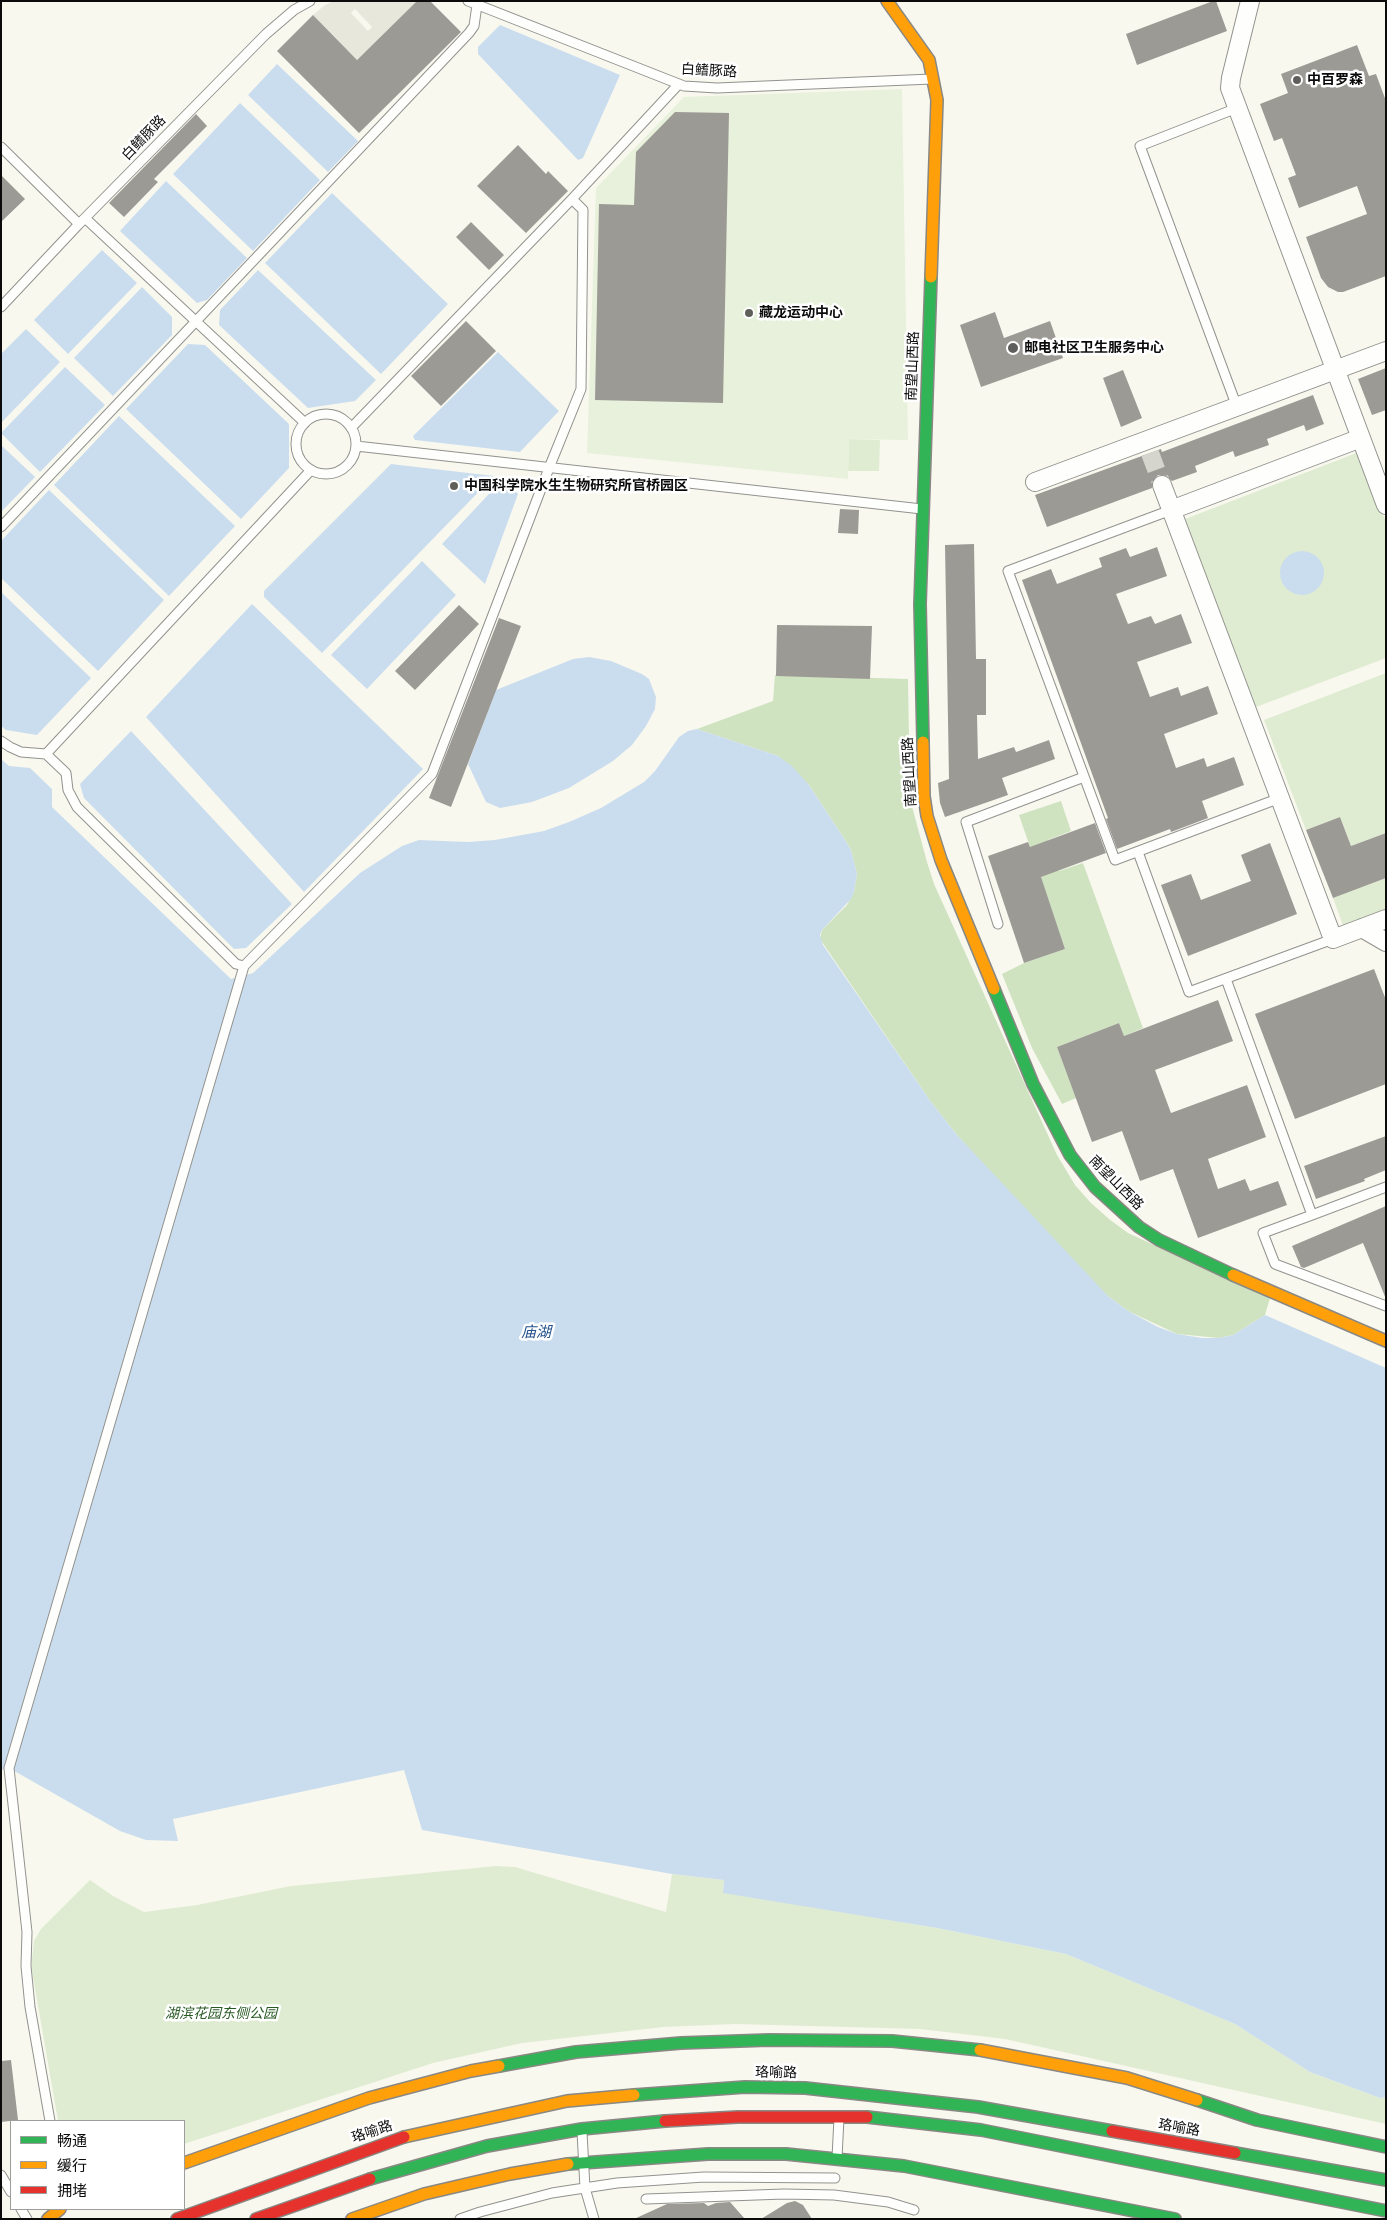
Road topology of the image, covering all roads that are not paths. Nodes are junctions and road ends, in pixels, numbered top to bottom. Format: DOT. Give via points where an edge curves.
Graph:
graph roads {
  1 [pos="310,1"];
  2 [pos="887,1"];
  3 [pos="1250,1"];
  4 [pos="473,3"];
  5 [pos="934,79"];
  6 [pos="678,85"];
  7 [pos="1237,108"];
  8 [pos="1,147"];
  9 [pos="572,199"];
  10 [pos="82,221"];
  11 [pos="1,307"];
  12 [pos="196,322"];
  13 [pos="1386,351"];
  14 [pos="1334,370"];
  15 [pos="1237,407"];
  16 [pos="305,423"];
  17 [pos="351,428"];
  18 [pos="1361,438"];
  19 [pos="356,446"];
  20 [pos="548,468"];
  21 [pos="312,470"];
  22 [pos="1035,482"];
  23 [pos="1162,485"];
  24 [pos="1386,504"];
  25 [pos="923,509"];
  26 [pos="1171,510"];
  27 [pos="1,528"];
  28 [pos="1,740"];
  29 [pos="46,754"];
  30 [pos="1084,777"];
  31 [pos="1280,798"];
  32 [pos="1138,852"];
  33 [pos="1386,919"];
  34 [pos="998,924"];
  35 [pos="1362,928"];
  36 [pos="1333,939"];
  37 [pos="1386,942"];
  38 [pos="244,966"];
  39 [pos="1226,979"];
  40 [pos="1386,1187"];
  41 [pos="1312,1214"];
  42 [pos="1386,1306"];
  43 [pos="1386,1341"];
  44 [pos="840,2116"];
  45 [pos="50,2120"];
  46 [pos="582,2129"];
  47 [pos="1386,2147"];
  48 [pos="837,2158"];
  49 [pos="583,2162"];
  50 [pos="185,2163"];
  51 [pos="1,2175"];
  52 [pos="835,2178"];
  53 [pos="1386,2180"];
  54 [pos="585,2188"];
  55 [pos="10,2190"];
  56 [pos="834,2195"];
  57 [pos="646,2198"];
  58 [pos="59,2210"];
  59 [pos="914,2210"];
  60 [pos="1386,2211"];
  61 [pos="48,2219"];
  62 [pos="178,2219"];
  63 [pos="256,2219"];
  64 [pos="352,2219"];
  65 [pos="460,2219"];
  66 [pos="594,2219"];
  67 [pos="1175,2219"];
  1 -- 10 [label="lane, 白鳍豚路" via="266,34"];
  2 -- 5 [label="main road, 南望山西路" via="924,50"];
  3 -- 7 [label="street" via="1231,78 1230,88"];
  4 -- 6 [label="lane, 白鳍豚路"];
  4 -- 12 [label="lane" via="474,26 468,33"];
  5 -- 6 [label="lane, 白鳍豚路" via="717,88"];
  5 -- 25 [label="main road, 南望山西路" via="937,133"];
  6 -- 9 [label="lane"];
  7 -- 14 [label="street"];
  7 -- 15 [label="lane" via="1140,146"];
  8 -- 10 [label="lane"];
  9 -- 17 [label="lane"];
  9 -- 20 [label="lane" via="583,210 581,389"];
  10 -- 11 [label="lane, 白鳍豚路"];
  10 -- 12 [label="lane"];
  12 -- 16 [label="lane"];
  12 -- 27 [label="lane"];
  13 -- 14 [label="street"];
  14 -- 15 [label="street"];
  14 -- 18 [label="street"];
  15 -- 22 [label="street" via="1147,447"];
  16 -- 17 [label="lane" via="320,415 329,415"];
  16 -- 21 [label="lane" via="296,448 299,457"];
  17 -- 19 [label="lane"];
  18 -- 24 [label="street"];
  18 -- 26 [label="street"];
  19 -- 20 [label="lane"];
  19 -- 21 [label="lane" via="348,464 340,470 321,474"];
  20 -- 25 [label="lane"];
  20 -- 38 [label="lane" via="432,774"];
  21 -- 29 [label="lane"];
  23 -- 26 [label="street"];
  25 -- 43 [label="main road, 南望山西路" via="920,604 927,816 941,860 1016,1043 1061,1140 1095,1187 1118,1210 1159,1240"];
  26 -- 30 [label="lane" via="1008,571"];
  26 -- 31 [label="street"];
  28 -- 29 [label="lane" via="22,752"];
  29 -- 38 [label="lane" via="66,773 68,790 77,806 236,964"];
  30 -- 32 [label="lane" via="1115,860"];
  30 -- 34 [label="lane" via="966,822"];
  31 -- 32 [label="lane"];
  31 -- 36 [label="street"];
  32 -- 39 [label="lane" via="1189,992"];
  33 -- 35 [label="street"];
  35 -- 36 [label="street"];
  35 -- 37 [label="street"];
  36 -- 39 [label="lane"];
  38 -- 45 [label="lane" via="9,1768 27,1932 30,2007"];
  39 -- 41 [label="lane"];
  40 -- 41 [label="lane"];
  41 -- 42 [label="lane" via="1263,1233 1275,1264"];
  44 -- 46 [label="main road" via="712,2118"];
  44 -- 48 [label="lane"];
  44 -- 60 [label="main road" via="981,2130"];
  46 -- 49 [label="lane"];
  46 -- 63 [label="main road" via="487,2146 411,2166"];
  47 -- 50 [label="main road" via="1257,2120 1127,2078 987,2052 892,2041 769,2040 576,2052 470,2071 369,2098"];
  48 -- 49 [label="main road" via="708,2154"];
  48 -- 52 [label="lane"];
  48 -- 67 [label="main road" via="904,2166"];
  49 -- 54 [label="lane"];
  49 -- 64 [label="main road" via="464,2183"];
  51 -- 55 [label="lane"];
  52 -- 54 [label="lane" via="704,2177"];
  52 -- 56 [label="lane"];
  53 -- 62 [label="main road, 珞喻路" via="978,2107 805,2088 745,2087 567,2101 485,2118 389,2142"];
  54 -- 65 [label="lane" via="518,2201"];
  54 -- 66 [label="lane"];
  56 -- 57 [label="lane"];
  56 -- 59 [label="lane" via="888,2202"];
  58 -- 61 [label="main road"];
}
